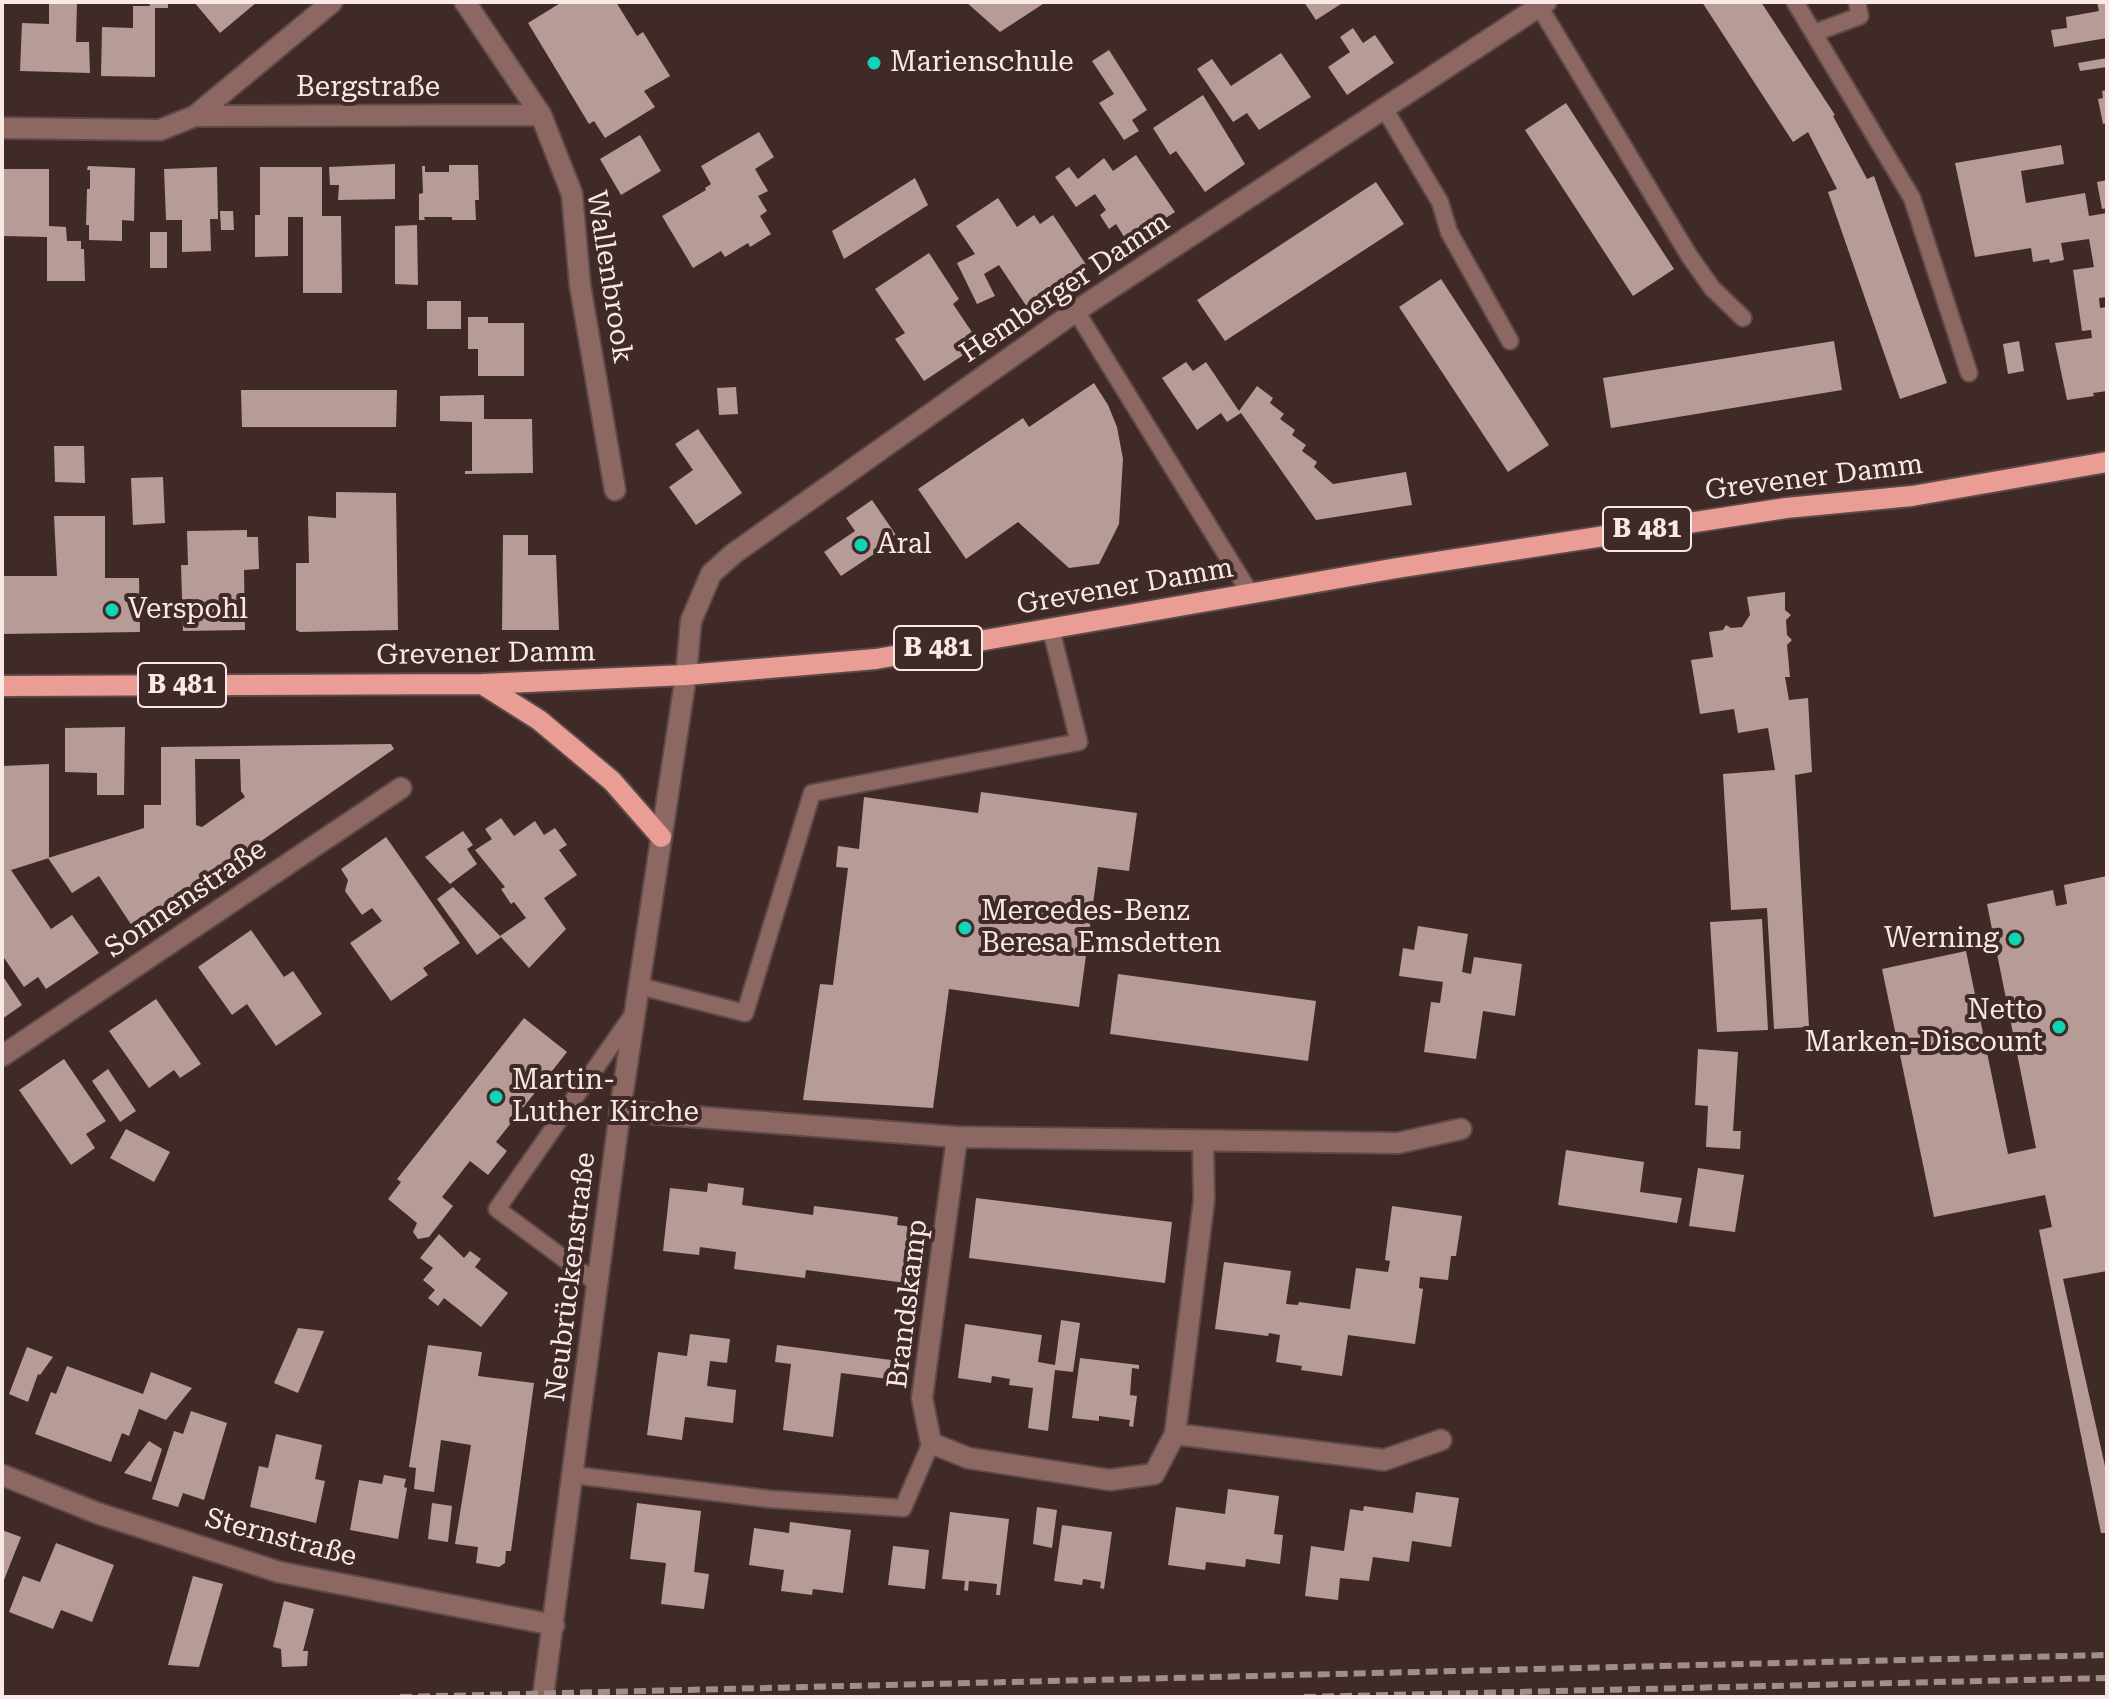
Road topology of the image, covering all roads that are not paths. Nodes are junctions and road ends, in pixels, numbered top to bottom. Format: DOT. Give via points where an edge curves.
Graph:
graph roads {
  1 [pos="332,2"];
  2 [pos="465,2"];
  3 [pos="1795,2"];
  4 [pos="1857,2"];
  5 [pos="1542,4"];
  6 [pos="1814,33"];
  7 [pos="1384,108"];
  8 [pos="541,115"];
  9 [pos="195,116"];
  10 [pos="2,128"];
  11 [pos="1076,311"];
  12 [pos="1743,318"];
  13 [pos="1510,341"];
  14 [pos="1969,373"];
  15 [pos="2107,462"];
  16 [pos="615,490"];
  17 [pos="1250,593"];
  18 [pos="1051,629"];
  19 [pos="686,675"];
  20 [pos="482,684"];
  21 [pos="2,686"];
  22 [pos="401,788"];
  23 [pos="661,837"];
  24 [pos="639,986"];
  25 [pos="635,1011"];
  26 [pos="2,1056"];
  27 [pos="620,1111"];
  28 [pos="1461,1129"];
  29 [pos="957,1137"];
  30 [pos="1203,1142"];
  31 [pos="598,1284"];
  32 [pos="1175,1434"];
  33 [pos="1441,1440"];
  34 [pos="931,1443"];
  35 [pos="2,1475"];
  36 [pos="573,1475"];
  37 [pos="554,1625"];
  38 [pos="543,1697"];
  1 -- 9 [label="street, Bergstraße"];
  2 -- 8 [label="street, Wallenbrook"];
  3 -- 6 [label="lane"];
  4 -- 6 [label="lane" via="1860,16"];
  5 -- 7 [label="street, Hemberger Damm"];
  5 -- 12 [label="lane" via="1690,257"];
  6 -- 14 [label="lane" via="1912,198"];
  7 -- 11 [label="street, Hemberger Damm"];
  7 -- 13 [label="lane" via="1440,202 1449,232"];
  8 -- 9 [label="street, Bergstraße"];
  8 -- 16 [label="street, Wallenbrook" via="572,194 580,285"];
  9 -- 10 [label="street, Bergstraße" via="160,130"];
  11 -- 17 [label="lane"];
  11 -- 19 [label="street, Hemberger Damm" via="711,574 691,621"];
  15 -- 17 [label="main road, Grevener Damm / B 481" via="1912,496 1786,508"];
  17 -- 18 [label="main road, Grevener Damm / B 481"];
  18 -- 19 [label="main road, Grevener Damm / B 481" via="876,659"];
  18 -- 24 [label="lane" via="1079,742 812,793 745,1013"];
  19 -- 20 [label="main road, Grevener Damm / B 481"];
  19 -- 23 [label="street, Neubrückenstraße"];
  20 -- 21 [label="main road, Grevener Damm / B 481"];
  20 -- 23 [label="main road" via="539,720 612,781"];
  22 -- 26 [label="street, Sonnenstraße"];
  23 -- 24 [label="street, Neubrückenstraße"];
  24 -- 25 [label="street, Neubrückenstraße"];
  25 -- 27 [label="street, Neubrückenstraße"];
  25 -- 31 [label="lane" via="497,1209"];
  27 -- 29 [label="street"];
  27 -- 31 [label="street, Neubrückenstraße"];
  28 -- 30 [label="street" via="1398,1143"];
  29 -- 30 [label="street"];
  29 -- 34 [label="street, Brandskamp" via="922,1398"];
  30 -- 32 [label="street" via="1204,1200"];
  31 -- 36 [label="street, Neubrückenstraße"];
  32 -- 33 [label="street" via="1384,1460"];
  32 -- 34 [label="street" via="1154,1474 1110,1480 968,1458"];
  34 -- 36 [label="lane" via="903,1508 769,1499"];
  35 -- 37 [label="street, Sternstraße" via="97,1513 279,1572"];
  36 -- 37 [label="street, Neubrückenstraße"];
  37 -- 38 [label="street, Neubrückenstraße"];
}
